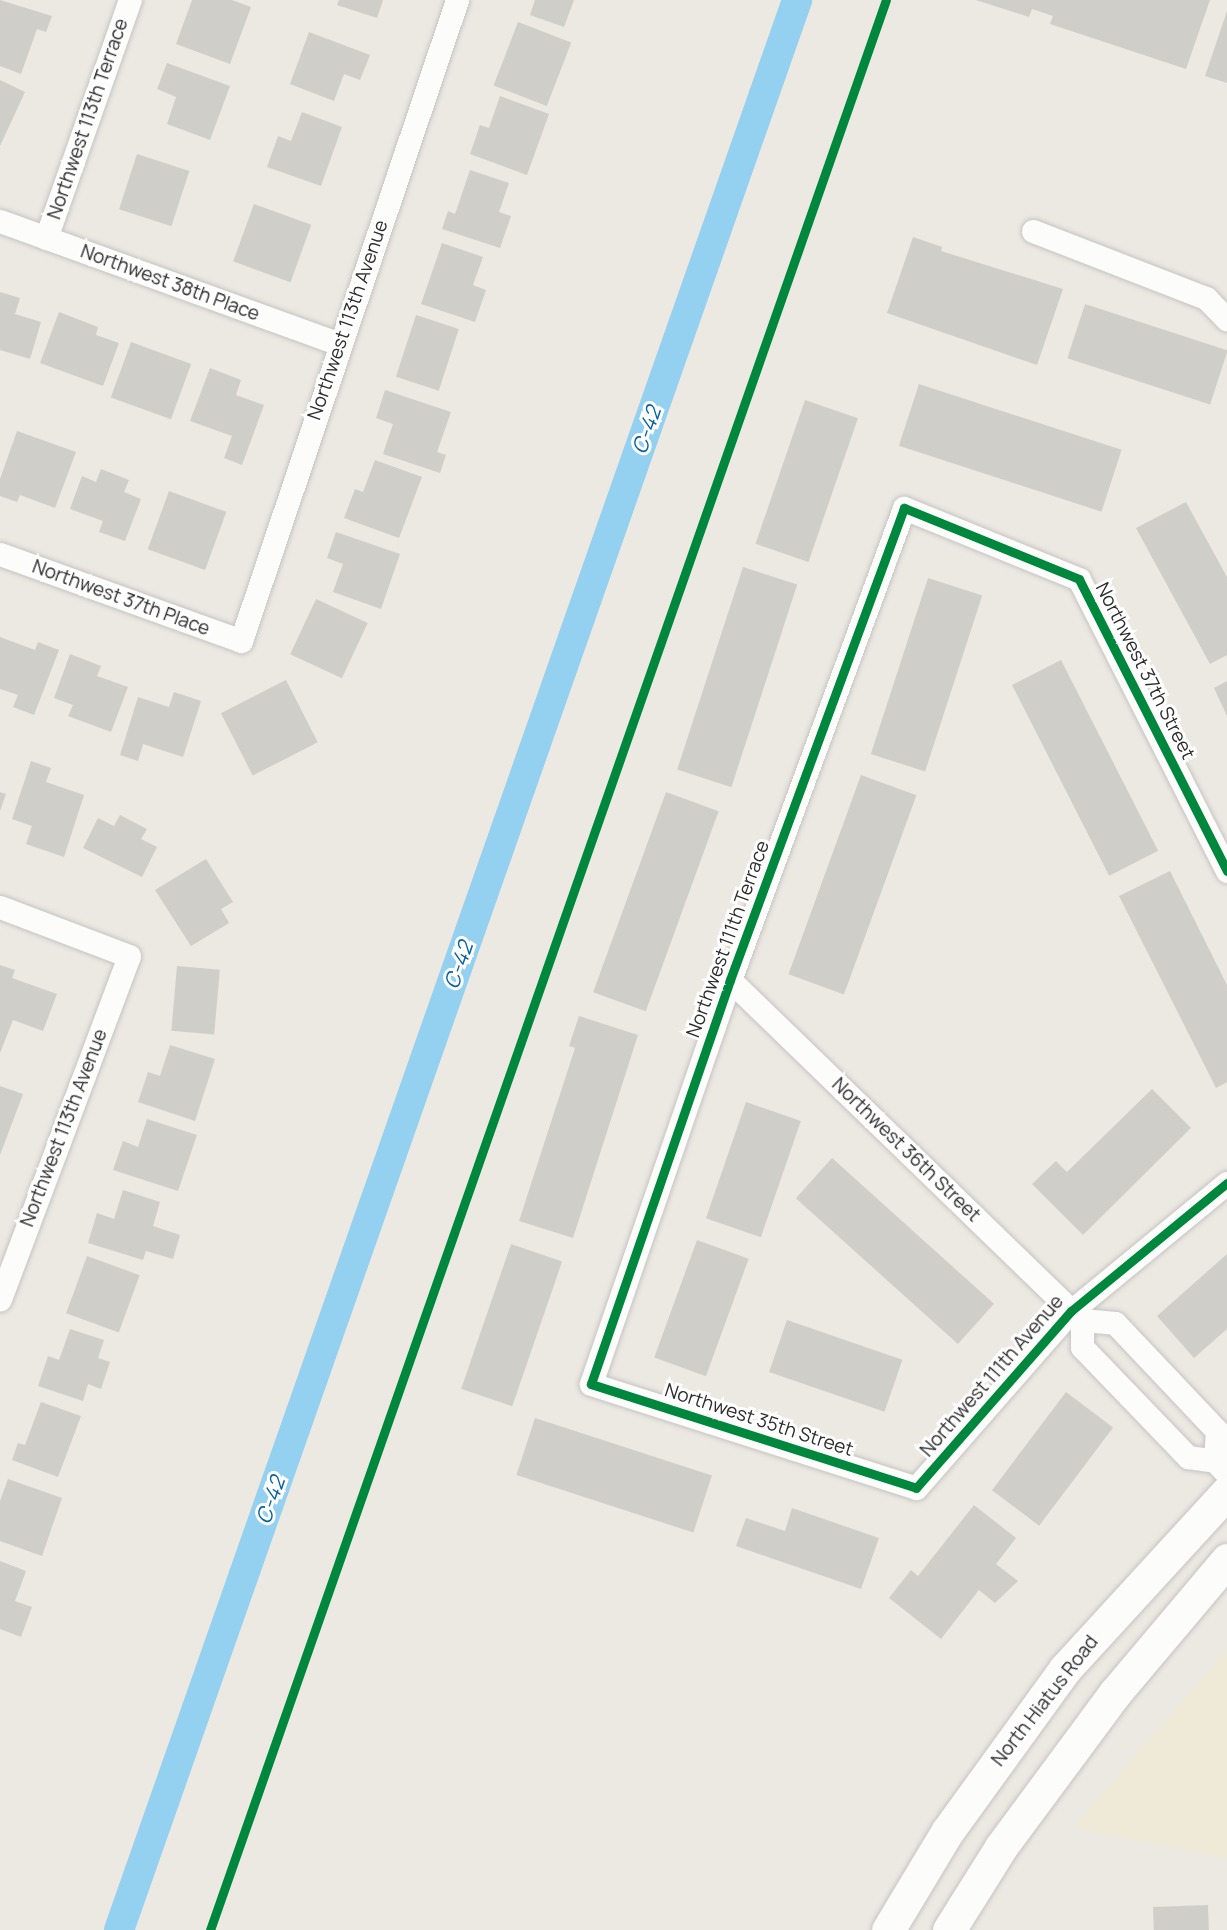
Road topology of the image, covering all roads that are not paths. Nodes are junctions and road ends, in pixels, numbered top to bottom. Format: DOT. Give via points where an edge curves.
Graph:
graph roads {
  1 [pos="130,0"];
  2 [pos="457,0"];
  3 [pos="0,221"];
  4 [pos="1033,231"];
  5 [pos="46,238"];
  6 [pos="1227,320"];
  7 [pos="340,344"];
  8 [pos="904,508"];
  9 [pos="0,554"];
  10 [pos="242,641"];
  11 [pos="1227,871"];
  12 [pos="0,907"];
  13 [pos="730,980"];
  14 [pos="1227,1183"];
  15 [pos="10,1243"];
  16 [pos="0,1300"];
  17 [pos="1077,1315"];
  18 [pos="591,1384"];
  19 [pos="1221,1468"];
  20 [pos="916,1489"];
  21 [pos="1227,1492"];
  22 [pos="1227,1560"];
  23 [pos="888,1930"];
  24 [pos="949,1930"];
  1 -- 5 [label="street, Northwest 113th Terrace"];
  2 -- 7 [label="street, Northwest 113th Avenue"];
  3 -- 5 [label="street, Northwest 38th Place"];
  4 -- 6 [label="street" via="1206,298"];
  5 -- 7 [label="street, Northwest 38th Place"];
  7 -- 10 [label="street, Northwest 113th Avenue"];
  8 -- 11 [label="street, Northwest 37th Street" via="1079,579"];
  8 -- 13 [label="street, Northwest 111th Terrace"];
  9 -- 10 [label="street, Northwest 37th Place"];
  12 -- 15 [label="street, Northwest 113th Avenue" via="130,956"];
  13 -- 17 [label="street, Northwest 36th Street"];
  13 -- 18 [label="street, Northwest 111th Terrace"];
  14 -- 17 [label="street, Northwest 111th Avenue"];
  15 -- 16 [label="street, Northwest 113th Avenue"];
  17 -- 19 [label="street" via="1082,1347 1188,1457"];
  17 -- 19 [label="street" via="1115,1323 1217,1431"];
  17 -- 20 [label="street, Northwest 111th Avenue"];
  18 -- 20 [label="street, Northwest 35th Street"];
  21 -- 23 [label="main road, North Hiatus Road" via="1065,1669 947,1832"];
  22 -- 24 [label="main road" via="1115,1693 1001,1847"];
}
